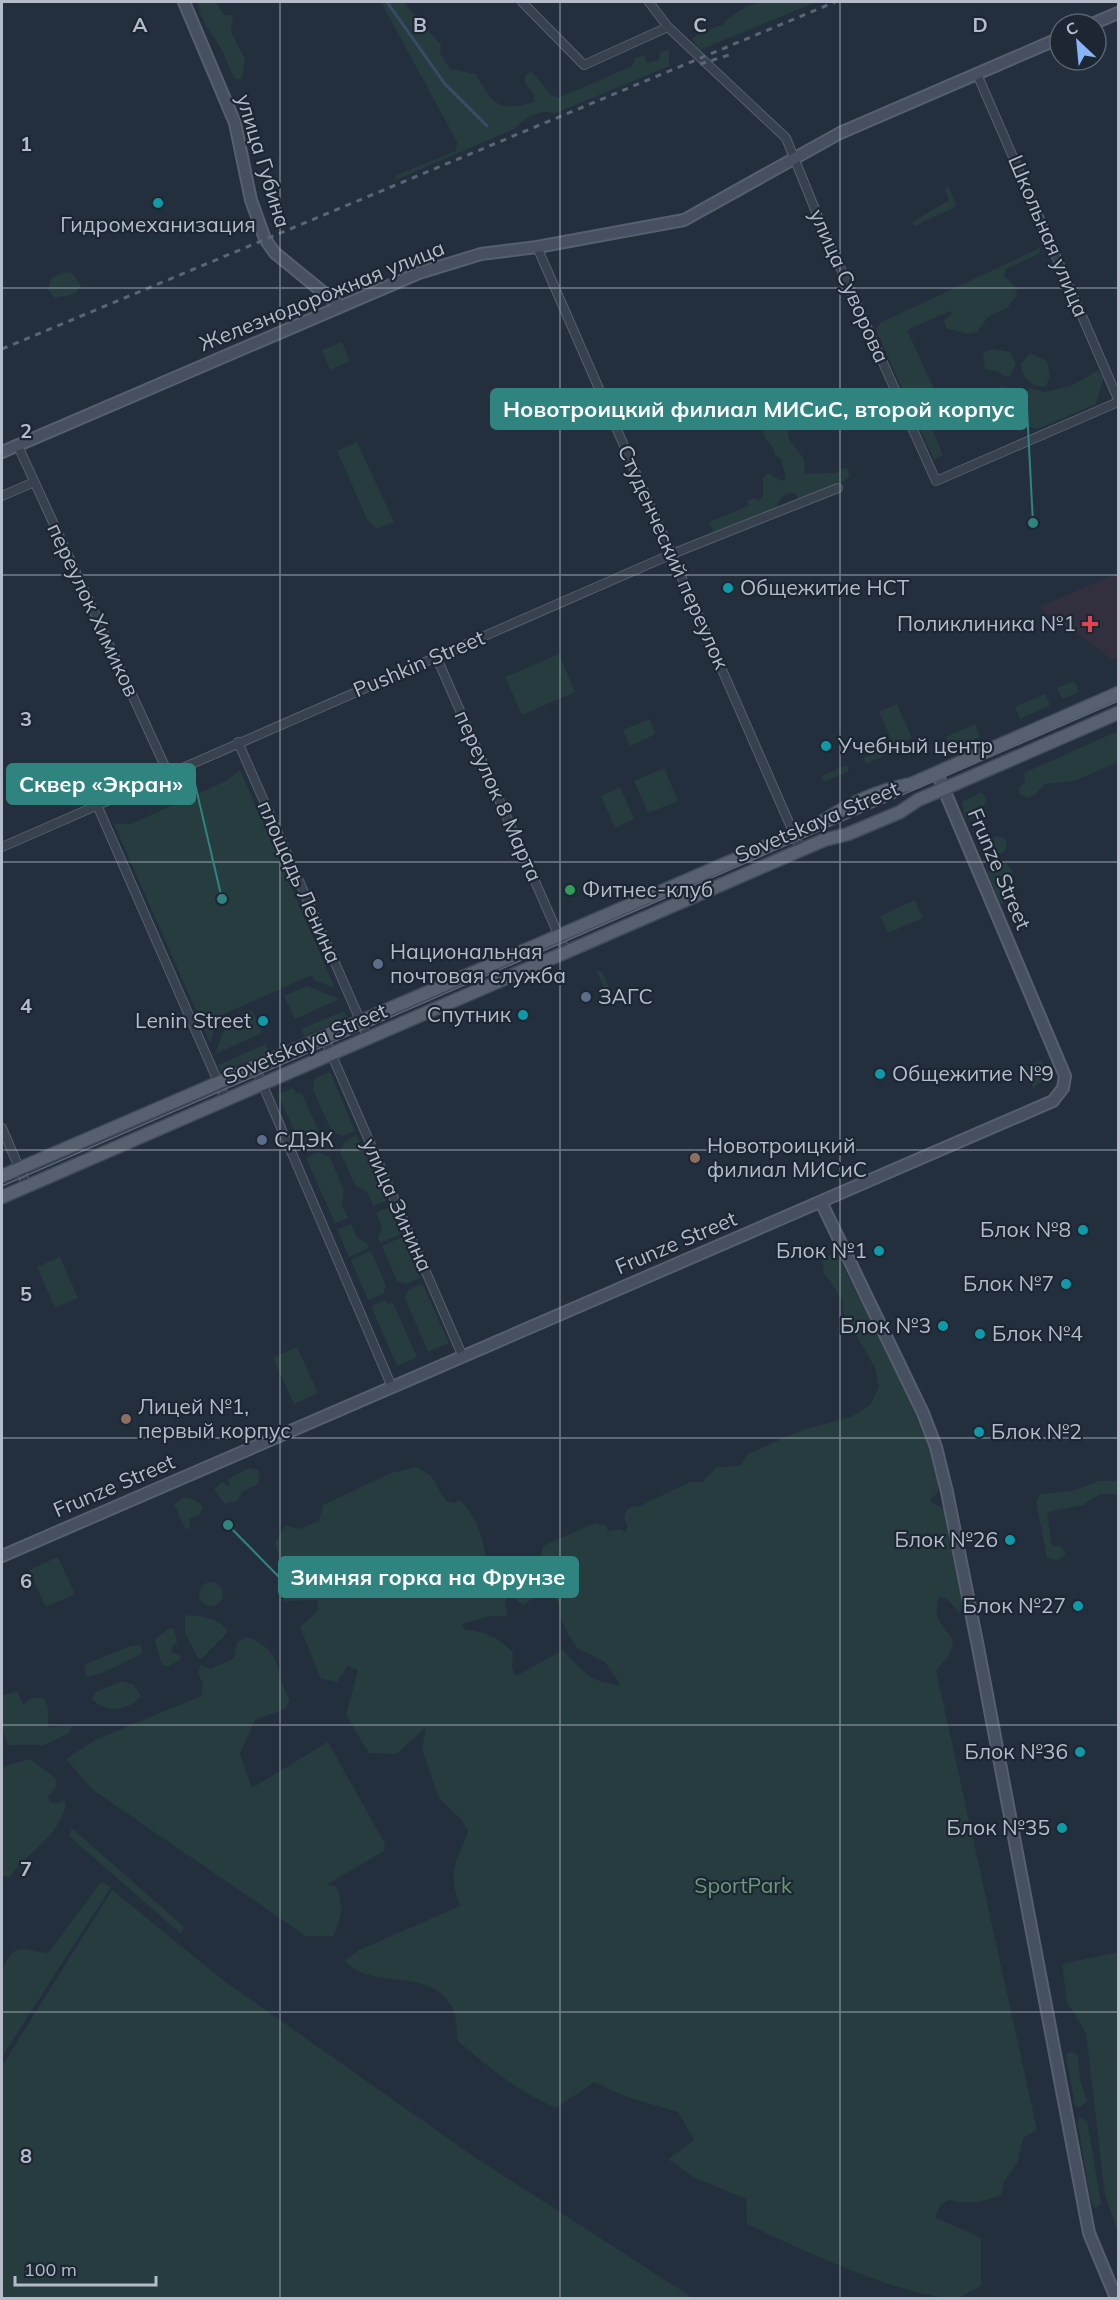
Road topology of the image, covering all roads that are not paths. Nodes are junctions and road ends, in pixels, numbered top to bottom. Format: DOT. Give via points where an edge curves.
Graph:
graph roads {
  1 [pos="184,2"];
  2 [pos="522,2"];
  3 [pos="649,2"];
  4 [pos="668,27"];
  5 [pos="1048,43"];
  6 [pos="977,74"];
  7 [pos="792,157"];
  8 [pos="537,248"];
  9 [pos="340,306"];
  10 [pos="1119,400"];
  11 [pos="18,446"];
  12 [pos="2,452"];
  13 [pos="34,482"];
  14 [pos="838,488"];
  15 [pos="2,496"];
  16 [pos="672,554"];
  17 [pos="436,656"];
  18 [pos="1119,693"];
  19 [pos="1119,713"];
  20 [pos="238,742"];
  21 [pos="168,773"];
  22 [pos="938,773"];
  23 [pos="944,788"];
  24 [pos="97,805"];
  25 [pos="795,834"];
  26 [pos="2,847"];
  27 [pos="801,850"];
  28 [pos="559,936"];
  29 [pos="566,952"];
  30 [pos="360,1022"];
  31 [pos="324,1037"];
  32 [pos="368,1038"];
  33 [pos="331,1054"];
  34 [pos="255,1067"];
  35 [pos="219,1083"];
  36 [pos="262,1084"];
  37 [pos="226,1100"];
  38 [pos="2,1128"];
  39 [pos="19,1169"];
  40 [pos="2,1176"];
  41 [pos="27,1186"];
  42 [pos="2,1197"];
  43 [pos="821,1202"];
  44 [pos="463,1356"];
  45 [pos="392,1387"];
  46 [pos="2,1556"];
  47 [pos="1116,2298"];
  1 -- 9 [label="street, улица Губина" via="235,123 251,200 265,239 275,253"];
  2 -- 4 [label="street" via="584,65"];
  3 -- 4 [label="street, улица Суворова"];
  4 -- 7 [label="street, улица Суворова" via="786,138"];
  5 -- 6 [label="street, Железнодорожная улица"];
  6 -- 7 [label="street, Железнодорожная улица"];
  6 -- 10 [label="street, Школьная улица"];
  7 -- 8 [label="street, Железнодорожная улица" via="684,220"];
  7 -- 10 [label="street, улица Суворова" via="936,481"];
  8 -- 9 [label="street, Железнодорожная улица" via="481,254 419,273"];
  8 -- 16 [label="street, Студенческий переулок"];
  9 -- 11 [label="street, Железнодорожная улица"];
  11 -- 12 [label="street, Железнодорожная улица"];
  11 -- 13 [label="street, переулок Химиков"];
  13 -- 15 [label="street"];
  13 -- 21 [label="street, переулок Химиков"];
  14 -- 16 [label="street, Pushkin Street"];
  16 -- 17 [label="street, Pushkin Street"];
  16 -- 25 [label="street, Студенческий переулок"];
  17 -- 20 [label="street, Pushkin Street"];
  17 -- 28 [label="street, переулок 8 Марта"];
  18 -- 22 [label="main road, Sovetskaya Street"];
  19 -- 23 [label="main road, Sovetskaya Street"];
  20 -- 21 [label="street, Pushkin Street"];
  20 -- 30 [label="street, площадь Ленина"];
  21 -- 24 [label="street, Pushkin Street"];
  22 -- 23 [label="street, Frunze Street"];
  22 -- 25 [label="main road, Sovetskaya Street" via="890,788"];
  23 -- 27 [label="main road, Sovetskaya Street" via="848,834"];
  23 -- 43 [label="street, Frunze Street" via="1065,1076 1063,1088 1053,1101"];
  24 -- 26 [label="street, Pushkin Street"];
  24 -- 35 [label="street"];
  25 -- 27 [label="street, Студенческий переулок"];
  25 -- 28 [label="main road, Sovetskaya Street"];
  27 -- 29 [label="main road, Sovetskaya Street"];
  28 -- 29 [label="street, переулок 8 Марта"];
  28 -- 30 [label="main road, Sovetskaya Street"];
  29 -- 32 [label="main road, Sovetskaya Street"];
  30 -- 31 [label="main road, Sovetskaya Street"];
  30 -- 32 [label="street, площадь Ленина"];
  31 -- 33 [label="street, улица Зинина"];
  31 -- 34 [label="main road, Sovetskaya Street"];
  32 -- 33 [label="main road, Sovetskaya Street"];
  33 -- 36 [label="main road, Sovetskaya Street"];
  33 -- 44 [label="street, улица Зинина"];
  34 -- 35 [label="main road, Sovetskaya Street"];
  34 -- 36 [label="street"];
  35 -- 37 [label="street"];
  35 -- 39 [label="main road, Sovetskaya Street"];
  36 -- 37 [label="main road, Sovetskaya Street"];
  36 -- 45 [label="street"];
  37 -- 41 [label="main road, Sovetskaya Street"];
  38 -- 39 [label="street"];
  39 -- 40 [label="main road, Sovetskaya Street"];
  39 -- 41 [label="street"];
  41 -- 42 [label="main road, Sovetskaya Street"];
  43 -- 44 [label="street, Frunze Street"];
  43 -- 47 [label="street" via="936,1447 981,1659 1089,2233"];
  44 -- 45 [label="street, Frunze Street"];
  45 -- 46 [label="street, Frunze Street"];
}
